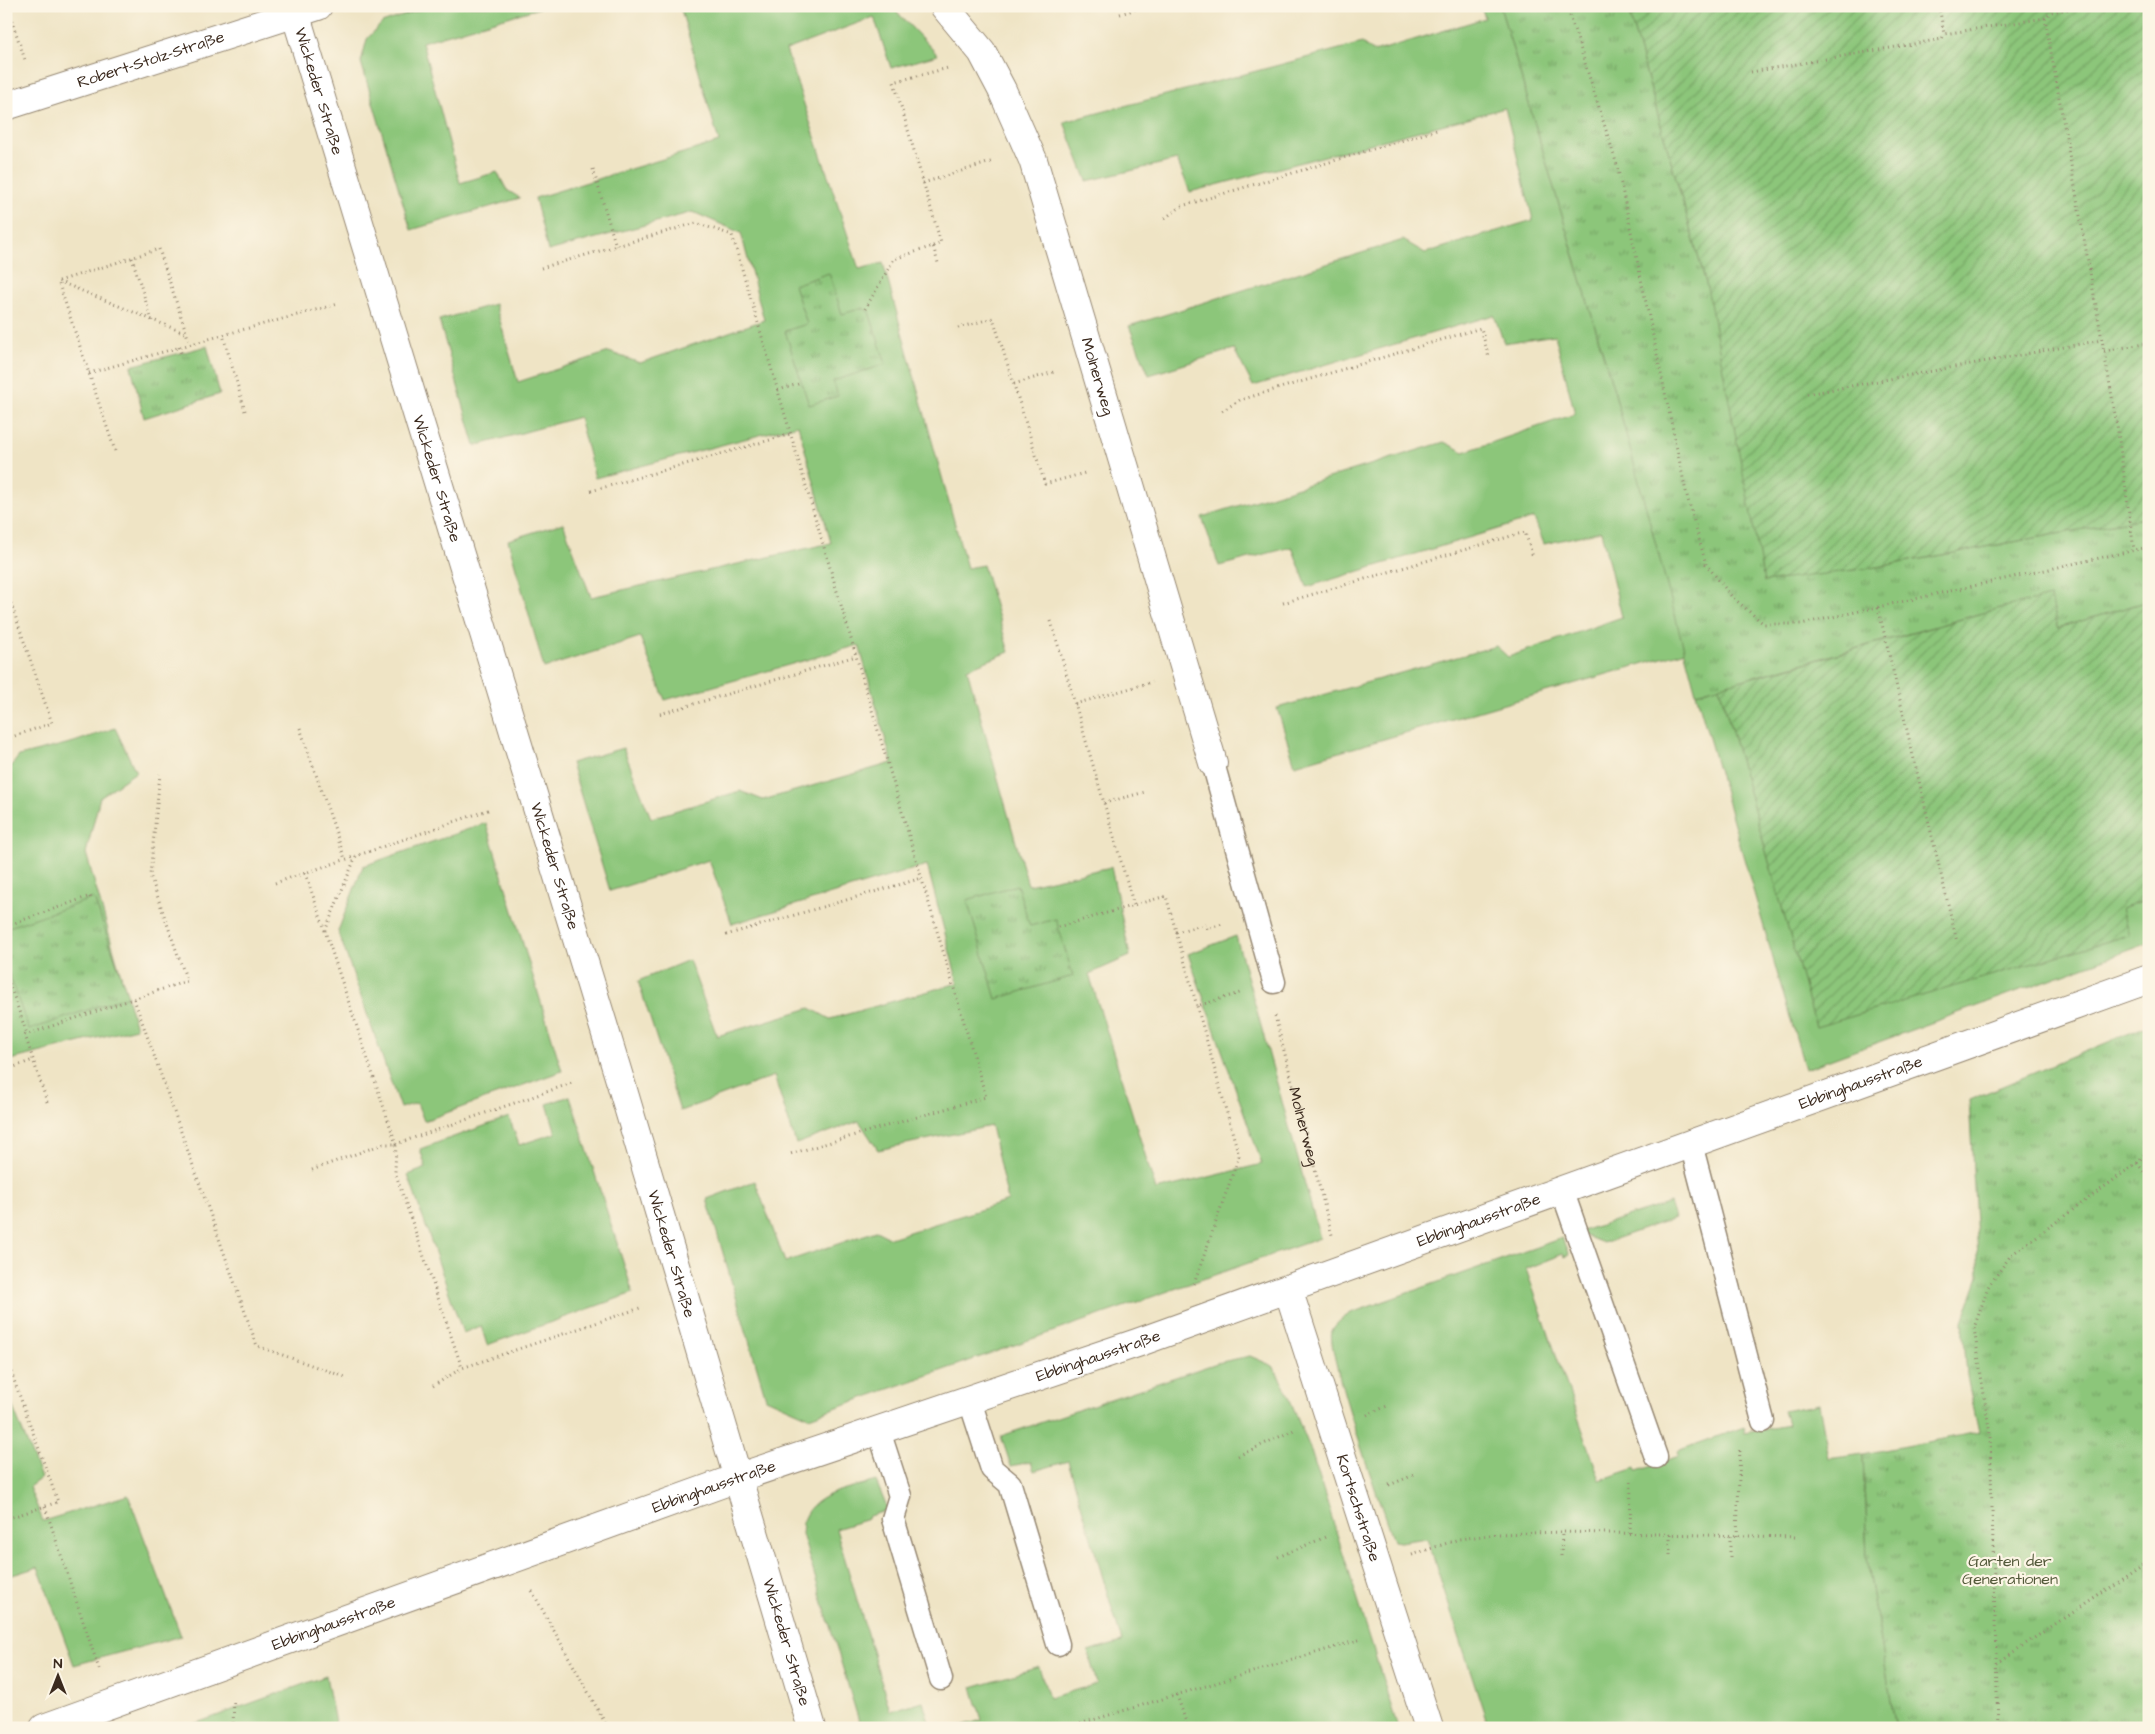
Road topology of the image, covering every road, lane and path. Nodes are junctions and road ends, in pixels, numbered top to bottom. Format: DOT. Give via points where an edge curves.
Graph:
graph roads {
  1 [pos="7,6"];
  2 [pos="944,6"];
  3 [pos="1146,6"];
  4 [pos="1567,6"];
  5 [pos="1939,6"];
  6 [pos="2087,6"];
  7 [pos="302,9"];
  8 [pos="1120,14"];
  9 [pos="2045,18"];
  10 [pos="1944,34"];
  11 [pos="957,65"];
  12 [pos="1751,72"];
  13 [pos="36,95"];
  14 [pos="6,106"];
  15 [pos="1437,130"];
  16 [pos="997,160"];
  17 [pos="593,169"];
  18 [pos="923,182"];
  19 [pos="1166,218"];
  20 [pos="616,246"];
  21 [pos="933,246"];
  22 [pos="132,258"];
  23 [pos="938,263"];
  24 [pos="540,268"];
  25 [pos="58,281"];
  26 [pos="338,304"];
  27 [pos="865,309"];
  28 [pos="152,320"];
  29 [pos="958,328"];
  30 [pos="187,334"];
  31 [pos="223,335"];
  32 [pos="2102,340"];
  33 [pos="2149,343"];
  34 [pos="190,344"];
  35 [pos="179,347"];
  36 [pos="2104,351"];
  37 [pos="180,354"];
  38 [pos="1489,358"];
  39 [pos="1054,372"];
  40 [pos="89,373"];
  41 [pos="802,383"];
  42 [pos="1014,384"];
  43 [pos="778,390"];
  44 [pos="1807,394"];
  45 [pos="245,411"];
  46 [pos="1222,411"];
  47 [pos="791,434"];
  48 [pos="115,452"];
  49 [pos="1085,473"];
  50 [pos="591,491"];
  51 [pos="2149,547"];
  52 [pos="2134,550"];
  53 [pos="1533,557"];
  54 [pos="6,589"];
  55 [pos="1283,603"];
  56 [pos="1878,607"];
  57 [pos="1051,621"];
  58 [pos="856,656"];
  59 [pos="1154,681"];
  60 [pos="1075,704"];
  61 [pos="660,714"];
  62 [pos="300,728"];
  63 [pos="6,740"];
  64 [pos="1213,763"];
  65 [pos="160,774"];
  66 [pos="1144,792"];
  67 [pos="1104,803"];
  68 [pos="488,810"];
  69 [pos="356,856"];
  70 [pos="345,859"];
  71 [pos="305,873"];
  72 [pos="922,878"];
  73 [pos="275,883"];
  74 [pos="91,899"];
  75 [pos="1134,906"];
  76 [pos="1255,915"];
  77 [pos="6,926"];
  78 [pos="1058,927"];
  79 [pos="325,931"];
  80 [pos="1176,932"];
  81 [pos="726,935"];
  82 [pos="1957,942"];
  83 [pos="6,974"];
  84 [pos="2149,979"];
  85 [pos="1274,982"];
  86 [pos="134,999"];
  87 [pos="1197,1006"];
  88 [pos="27,1034"];
  89 [pos="33,1060"];
  90 [pos="6,1070"];
  91 [pos="572,1083"];
  92 [pos="47,1102"];
  93 [pos="396,1144"];
  94 [pos="1691,1144"];
  95 [pos="2149,1149"];
  96 [pos="790,1154"];
  97 [pos="2136,1163"];
  98 [pos="312,1170"];
  99 [pos="2149,1178"];
  100 [pos="1562,1190"];
  101 [pos="1342,1269"];
  102 [pos="1193,1287"];
  103 [pos="1288,1289"];
  104 [pos="643,1307"];
  105 [pos="6,1358"];
  106 [pos="462,1368"];
  107 [pos="348,1378"];
  108 [pos="433,1386"];
  109 [pos="970,1401"];
  110 [pos="1763,1421"];
  111 [pos="1298,1429"];
  112 [pos="879,1431"];
  113 [pos="1238,1456"];
  114 [pos="1656,1457"];
  115 [pos="1414,1475"];
  116 [pos="737,1478"];
  117 [pos="1381,1489"];
  118 [pos="45,1506"];
  119 [pos="6,1519"];
  120 [pos="1562,1532"];
  121 [pos="1630,1533"];
  122 [pos="1670,1534"];
  123 [pos="1332,1535"];
  124 [pos="1730,1536"];
  125 [pos="1737,1536"];
  126 [pos="1798,1537"];
  127 [pos="1561,1556"];
  128 [pos="1278,1557"];
  129 [pos="1404,1557"];
  130 [pos="1670,1559"];
  131 [pos="1730,1560"];
  132 [pos="2149,1561"];
  133 [pos="532,1591"];
  134 [pos="1364,1639"];
  135 [pos="1058,1644"];
  136 [pos="1996,1663"];
  137 [pos="99,1670"];
  138 [pos="941,1679"];
  139 [pos="1177,1695"];
  140 [pos="234,1698"];
  141 [pos="1187,1725"];
  142 [pos="1072,1727"];
  143 [pos="44,1728"];
  144 [pos="233,1728"];
  145 [pos="608,1728"];
  146 [pos="812,1728"];
  147 [pos="1066,1728"];
  148 [pos="1429,1728"];
  149 [pos="1998,1728"];
  1 -- 13 [label="path"];
  2 -- 64 [label="street, Molnerweg" via="982,52 1032,160"];
  3 -- 8 [label="path"];
  4 -- 56 [label="path" via="1617,165 1686,492 1706,564 1732,597 1764,624 1801,624"];
  5 -- 10 [label="path"];
  6 -- 9 [label="path" via="2051,12"];
  7 -- 13 [label="street, Robert-Stolz-Straße"];
  7 -- 116 [label="street, Wickeder Straße"];
  9 -- 10 [label="path"];
  9 -- 32 [label="path"];
  10 -- 12 [label="path" via="1942,40"];
  11 -- 18 [label="path" via="894,82"];
  13 -- 14 [label="street, Robert-Stolz-Straße"];
  15 -- 19 [label="path" via="1182,206"];
  16 -- 18 [label="path"];
  17 -- 20 [label="path"];
  18 -- 21 [label="path" via="941,243"];
  20 -- 24 [label="path"];
  20 -- 43 [label="path" via="696,223 732,235"];
  21 -- 23 [label="path"];
  21 -- 27 [label="path" via="894,259"];
  22 -- 25 [label="path"];
  22 -- 28 [label="path"];
  22 -- 30 [label="path" via="159,249"];
  25 -- 28 [label="path"];
  25 -- 40 [label="path"];
  26 -- 31 [label="path"];
  28 -- 30 [label="path"];
  29 -- 42 [label="path" via="993,318"];
  30 -- 34 [label="path"];
  31 -- 34 [label="path"];
  31 -- 45 [label="path"];
  32 -- 36 [label="path"];
  32 -- 44 [label="path"];
  33 -- 36 [label="path"];
  34 -- 35 [label="path"];
  35 -- 37 [label="path"];
  35 -- 40 [label="path"];
  36 -- 52 [label="path"];
  38 -- 46 [label="path" via="1481,328 1240,400"];
  39 -- 42 [label="path"];
  40 -- 48 [label="path"];
  41 -- 43 [label="path"];
  42 -- 49 [label="path" via="1045,484"];
  43 -- 47 [label="path"];
  47 -- 50 [label="path"];
  47 -- 58 [label="path"];
  51 -- 52 [label="path"];
  52 -- 56 [label="path"];
  53 -- 55 [label="path" via="1525,532"];
  54 -- 63 [label="path" via="52,723"];
  56 -- 82 [label="path"];
  57 -- 60 [label="path"];
  58 -- 61 [label="path"];
  58 -- 72 [label="path"];
  59 -- 60 [label="path"];
  60 -- 67 [label="path"];
  62 -- 70 [label="path"];
  64 -- 76 [label="lane"];
  65 -- 86 [label="path" via="150,875 187,982"];
  66 -- 67 [label="path"];
  67 -- 75 [label="path"];
  68 -- 69 [label="path"];
  69 -- 70 [label="path"];
  69 -- 79 [label="path"];
  70 -- 71 [label="path"];
  71 -- 73 [label="path"];
  71 -- 79 [label="path"];
  72 -- 81 [label="path"];
  72 -- 96 [label="path" via="986,1097"];
  74 -- 77 [label="path" via="90,896"];
  75 -- 78 [label="path"];
  75 -- 80 [label="path" via="1166,896"];
  76 -- 80 [label="path" via="1207,928 1206,924"];
  76 -- 85 [label="lane"];
  79 -- 93 [label="path"];
  80 -- 87 [label="path"];
  83 -- 88 [label="path"];
  84 -- 94 [label="street, Ebbinghausstraße"];
  85 -- 87 [label="path"];
  85 -- 101 [label="path, Molnerweg" via="1275,1022"];
  86 -- 88 [label="path"];
  86 -- 107 [label="path" via="257,1346"];
  87 -- 102 [label="path" via="1239,1156"];
  88 -- 89 [label="path"];
  89 -- 90 [label="path"];
  89 -- 92 [label="path"];
  91 -- 93 [label="path"];
  93 -- 98 [label="path" via="383,1144"];
  93 -- 106 [label="path" via="395,1172"];
  94 -- 100 [label="street, Ebbinghausstraße"];
  94 -- 110 [label="lane"];
  95 -- 97 [label="path"];
  97 -- 99 [label="path"];
  97 -- 136 [label="path" via="2011,1256 1988,1287 1974,1328 1990,1435"];
  100 -- 101 [label="street, Ebbinghausstraße"];
  100 -- 114 [label="lane"];
  101 -- 103 [label="street, Ebbinghausstraße"];
  103 -- 109 [label="street, Ebbinghausstraße"];
  103 -- 148 [label="street, Kortschstraße"];
  104 -- 106 [label="path"];
  105 -- 118 [label="path" via="58,1502"];
  106 -- 108 [label="path"];
  109 -- 112 [label="street, Ebbinghausstraße"];
  109 -- 135 [label="lane" via="992,1469 1010,1484"];
  110 -- 125 [label="path" via="1740,1431"];
  111 -- 113 [label="path"];
  112 -- 116 [label="street, Ebbinghausstraße"];
  112 -- 138 [label="lane" via="900,1496 893,1519"];
  114 -- 121 [label="path" via="1632,1472"];
  115 -- 117 [label="path"];
  116 -- 143 [label="street, Ebbinghausstraße"];
  116 -- 146 [label="street, Wickeder Straße"];
  118 -- 119 [label="path"];
  118 -- 137 [label="path"];
  120 -- 121 [label="path"];
  120 -- 127 [label="path"];
  120 -- 129 [label="path" via="1459,1539"];
  121 -- 122 [label="path"];
  122 -- 124 [label="path"];
  122 -- 130 [label="path"];
  123 -- 128 [label="path"];
  124 -- 125 [label="path"];
  124 -- 131 [label="path"];
  125 -- 126 [label="path"];
  132 -- 136 [label="path"];
  133 -- 145 [label="path"];
  134 -- 139 [label="path"];
  136 -- 149 [label="path"];
  139 -- 141 [label="path"];
  139 -- 142 [label="path"];
  140 -- 144 [label="path"];
  142 -- 147 [label="path"];
}
